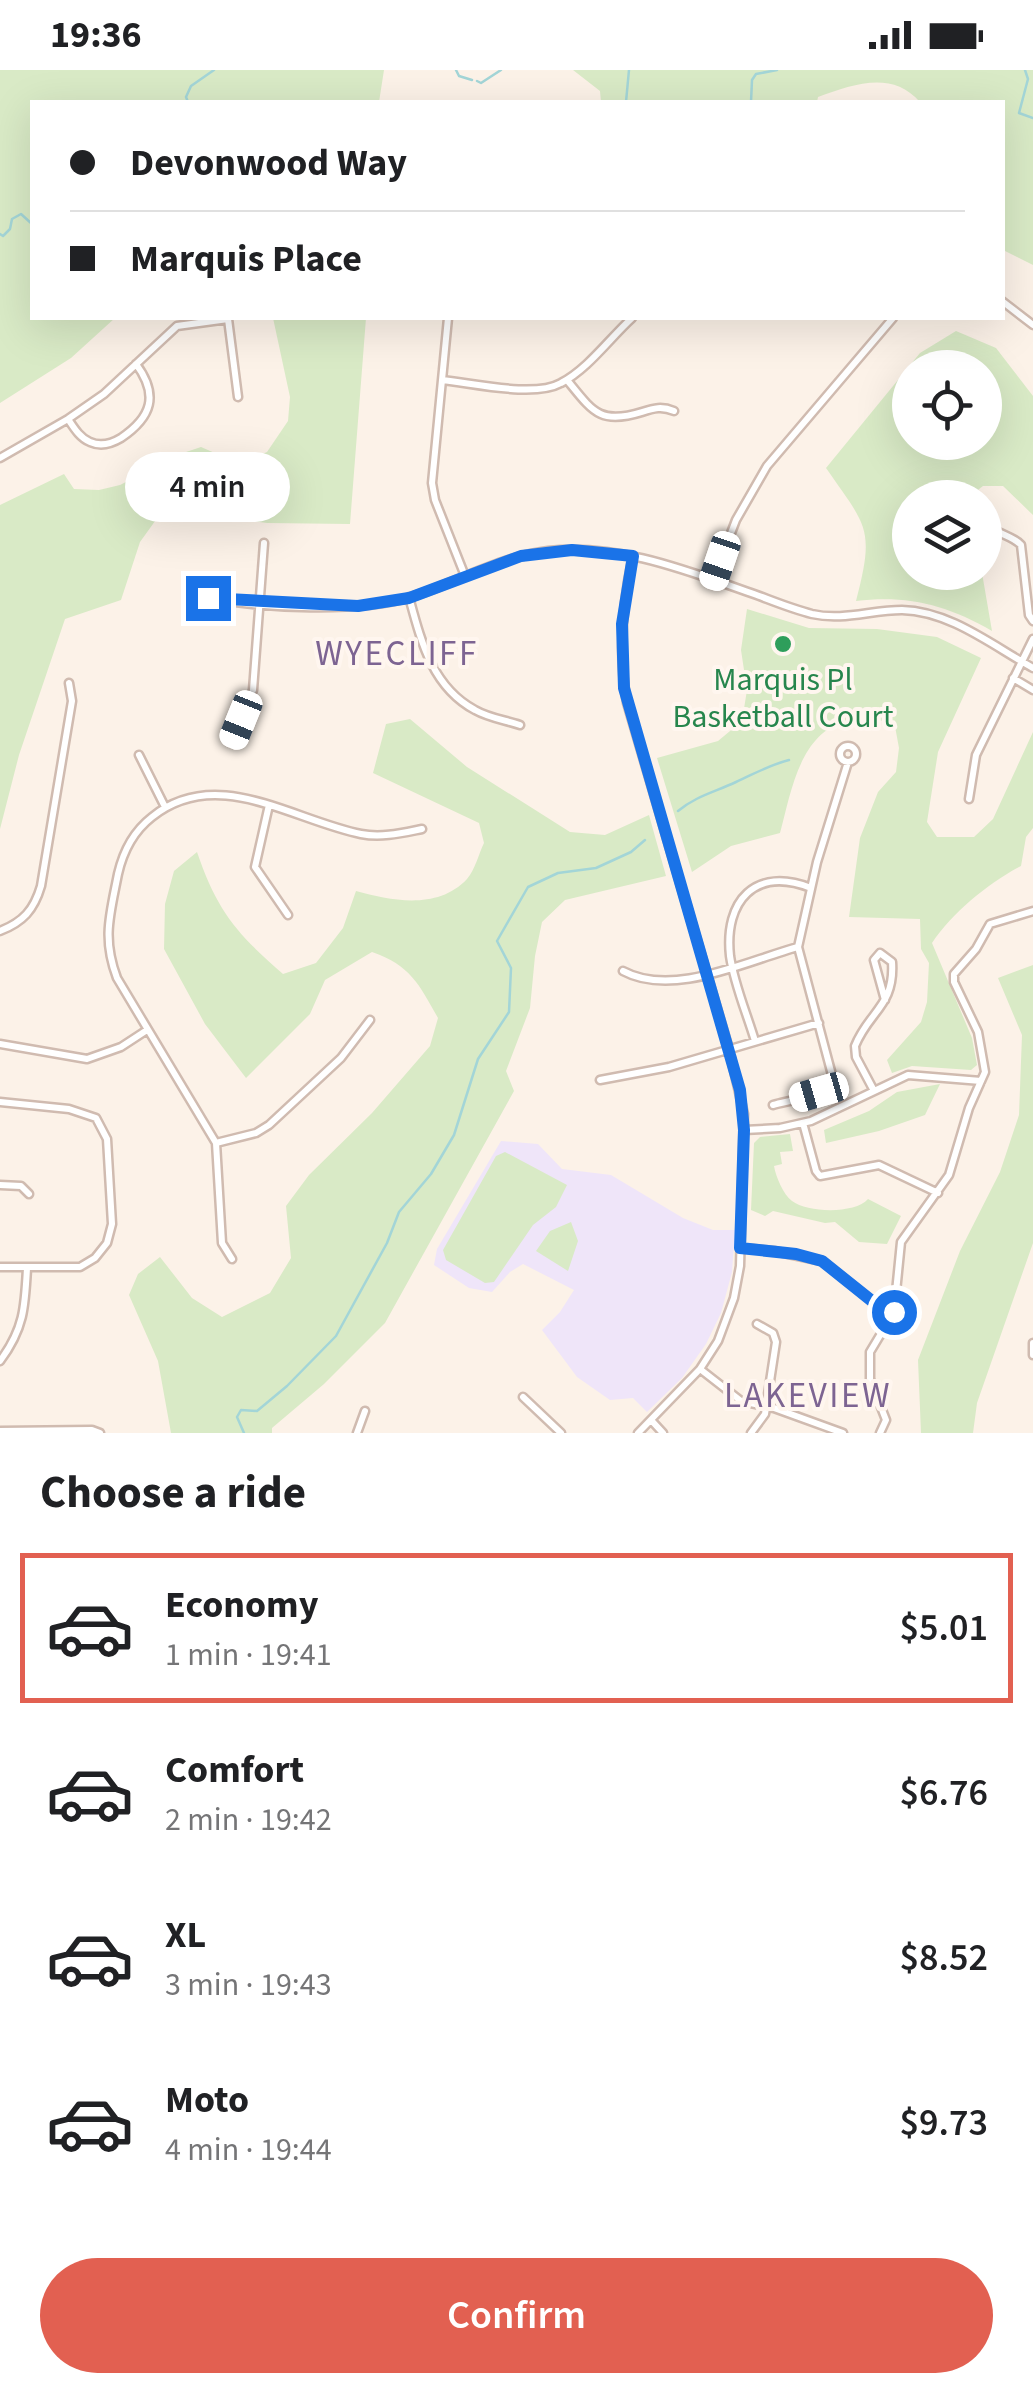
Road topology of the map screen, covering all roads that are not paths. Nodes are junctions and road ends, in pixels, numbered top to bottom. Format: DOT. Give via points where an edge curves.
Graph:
graph roads {
  1 [pos="1005,303"];
  2 [pos="215,320"];
  3 [pos="228,320"];
  4 [pos="448,320"];
  5 [pos="630,320"];
  6 [pos="891,320"];
  7 [pos="1033,326"];
  8 [pos="136,364"];
  9 [pos="442,380"];
  10 [pos="567,380"];
  11 [pos="238,396"];
  12 [pos="674,411"];
  13 [pos="68,419"];
  14 [pos="0,458"];
  15 [pos="1002,535"];
  16 [pos="264,542"];
  17 [pos="633,556"];
  18 [pos="466,576"];
  19 [pos="713,580"];
  20 [pos="208,598"];
  21 [pos="409,598"];
  22 [pos="260,603"];
  23 [pos="1033,621"];
  24 [pos="1033,639"];
  25 [pos="1021,661"];
  26 [pos="1033,668"];
  27 [pos="1012,678"];
  28 [pos="69,682"];
  29 [pos="1033,690"];
  30 [pos="520,725"];
  31 [pos="232,743"];
  32 [pos="140,756"];
  33 [pos="848,762"];
  34 [pos="969,800"];
  35 [pos="165,806"];
  36 [pos="269,806"];
  37 [pos="422,829"];
  38 [pos="810,888"];
  39 [pos="1033,910"];
  40 [pos="288,915"];
  41 [pos="0,931"];
  42 [pos="798,948"];
  43 [pos="732,966"];
  44 [pos="623,970"];
  45 [pos="707,974"];
  46 [pos="885,1000"];
  47 [pos="370,1020"];
  48 [pos="819,1023"];
  49 [pos="147,1030"];
  50 [pos="755,1041"];
  51 [pos="0,1044"];
  52 [pos="729,1049"];
  53 [pos="600,1080"];
  54 [pos="982,1081"];
  55 [pos="873,1089"];
  56 [pos="0,1102"];
  57 [pos="773,1105"];
  58 [pos="804,1123"];
  59 [pos="744,1130"];
  60 [pos="216,1143"];
  61 [pos="0,1185"];
  62 [pos="938,1193"];
  63 [pos="29,1194"];
  64 [pos="740,1248"];
  65 [pos="232,1259"];
  66 [pos="0,1267"];
  67 [pos="27,1268"];
  68 [pos="892,1317"];
  69 [pos="757,1324"];
  70 [pos="1033,1344"];
  71 [pos="1033,1356"];
  72 [pos="0,1361"];
  73 [pos="700,1369"];
  74 [pos="523,1397"];
  75 [pos="767,1407"];
  76 [pos="365,1411"];
  77 [pos="651,1420"];
  78 [pos="824,1430"];
  79 [pos="0,1431"];
  80 [pos="51,1432"];
  81 [pos="100,1433"];
  82 [pos="357,1433"];
  83 [pos="561,1433"];
  84 [pos="638,1433"];
  85 [pos="663,1433"];
  86 [pos="751,1433"];
  87 [pos="843,1433"];
  88 [pos="880,1433"];
  1 -- 7 [label="street"];
  2 -- 8 [label="street" via="177,326"];
  3 -- 11 [label="street"];
  4 -- 9 [label="street"];
  5 -- 10 [label="street"];
  6 -- 19 [label="street" via="767,466"];
  8 -- 13 [label="street"];
  8 -- 13 [label="street" via="150,396 139,424 112,443 98,444 79,435"];
  9 -- 10 [label="street" via="536,390"];
  9 -- 18 [label="street" via="432,482"];
  10 -- 12 [label="street" via="600,414 619,419 656,408"];
  13 -- 14 [label="street"];
  15 -- 23 [label="street" via="1021,545"];
  16 -- 22 [label="street"];
  17 -- 18 [label="street" via="543,552"];
  17 -- 19 [label="street"];
  17 -- 45 [label="street" via="622,624 624,688"];
  18 -- 21 [label="street"];
  19 -- 25 [label="street" via="813,614 928,614"];
  20 -- 22 [label="street"];
  21 -- 22 [label="street" via="358,606"];
  21 -- 30 [label="street" via="426,656 450,691 475,710"];
  22 -- 31 [label="street" via="252,690"];
  24 -- 25 [label="street"];
  25 -- 26 [label="street"];
  25 -- 27 [label="street"];
  27 -- 29 [label="street"];
  27 -- 34 [label="street" via="976,755"];
  28 -- 41 [label="street" via="72,700 41,886 28,915"];
  32 -- 35 [label="street"];
  33 -- 38 [label="street"];
  35 -- 36 [label="street" via="206,793"];
  35 -- 49 [label="street" via="142,825 122,856 106,934 117,978"];
  36 -- 37 [label="street" via="366,835"];
  36 -- 40 [label="street" via="255,866"];
  38 -- 42 [label="street"];
  38 -- 43 [label="street" via="774,879 747,894 731,934"];
  39 -- 54 [label="street" via="990,924 954,974 978,1032"];
  42 -- 43 [label="street"];
  42 -- 48 [label="street"];
  43 -- 45 [label="street"];
  43 -- 50 [label="street"];
  44 -- 45 [label="street" via="661,982"];
  45 -- 52 [label="street"];
  46 -- 46 [label="street" via="874,960 880,953 894,966"];
  46 -- 55 [label="street" via="855,1046"];
  47 -- 60 [label="street" via="284,1114 256,1132"];
  48 -- 50 [label="street"];
  48 -- 57 [label="street" via="830,1081 819,1092"];
  49 -- 51 [label="street" via="87,1059"];
  49 -- 60 [label="street"];
  50 -- 52 [label="street"];
  52 -- 53 [label="street"];
  52 -- 59 [label="street"];
  54 -- 55 [label="street" via="908,1075"];
  54 -- 62 [label="street"];
  55 -- 58 [label="street"];
  56 -- 67 [label="street" via="89,1113 108,1139 107,1242 80,1267"];
  58 -- 59 [label="street"];
  58 -- 62 [label="street" via="820,1176 879,1165"];
  59 -- 64 [label="street"];
  60 -- 65 [label="street" via="222,1243"];
  61 -- 63 [label="street" via="21,1186"];
  62 -- 68 [label="street" via="901,1242"];
  64 -- 68 [label="street" via="822,1261"];
  64 -- 73 [label="street" via="729,1314"];
  66 -- 67 [label="street"];
  67 -- 72 [label="street" via="24,1318"];
  68 -- 88 [label="street" via="868,1360 886,1420"];
  69 -- 75 [label="street" via="776,1342"];
  70 -- 71 [label="street"];
  73 -- 75 [label="street" via="741,1401"];
  73 -- 77 [label="street"];
  74 -- 83 [label="street"];
  75 -- 78 [label="street"];
  75 -- 86 [label="street"];
  76 -- 82 [label="street"];
  77 -- 84 [label="street"];
  77 -- 85 [label="street"];
  78 -- 87 [label="street"];
  79 -- 80 [label="street"];
  80 -- 81 [label="street"];
}
